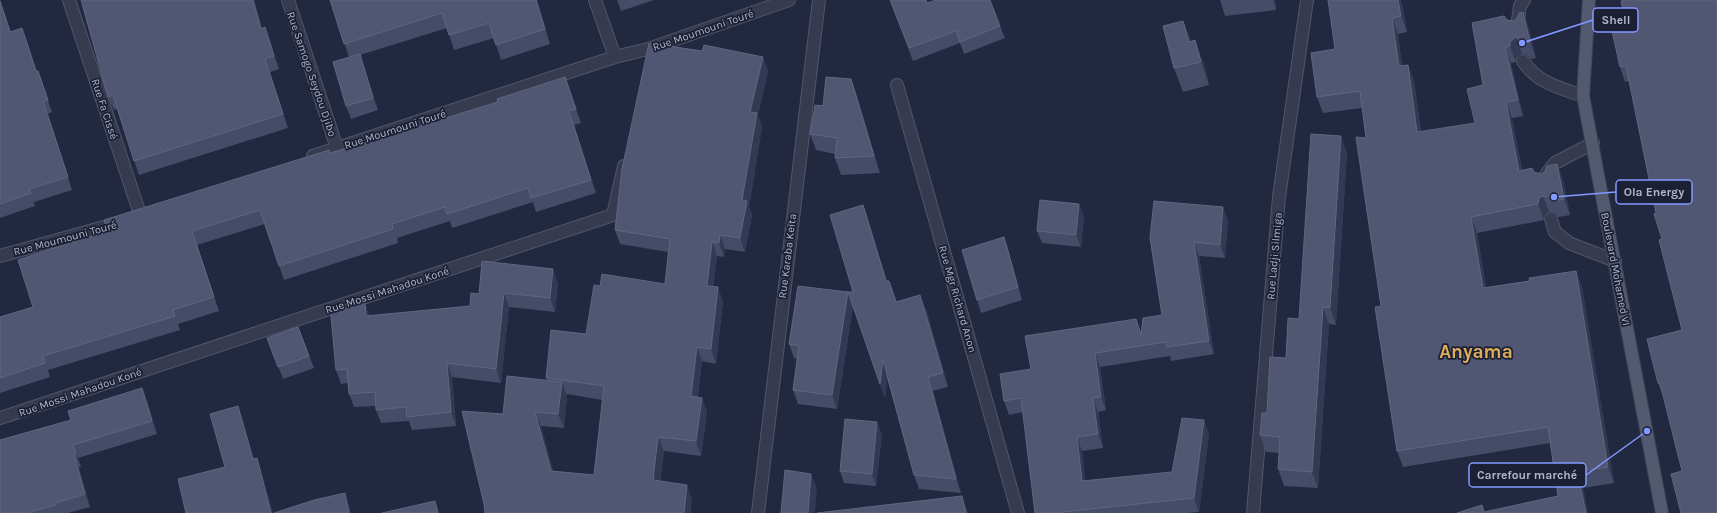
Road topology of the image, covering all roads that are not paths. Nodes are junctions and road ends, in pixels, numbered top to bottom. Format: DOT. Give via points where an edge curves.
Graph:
graph roads {
  1 [pos="69,0"];
  2 [pos="288,0"];
  3 [pos="595,0"];
  4 [pos="789,0"];
  5 [pos="819,0"];
  6 [pos="1307,0"];
  7 [pos="1524,0"];
  8 [pos="1589,0"];
  9 [pos="1517,30"];
  10 [pos="648,49"];
  11 [pos="615,57"];
  12 [pos="1523,61"];
  13 [pos="645,64"];
  14 [pos="897,85"];
  15 [pos="1583,96"];
  16 [pos="1593,144"];
  17 [pos="337,148"];
  18 [pos="626,155"];
  19 [pos="301,161"];
  20 [pos="1545,183"];
  21 [pos="155,212"];
  22 [pos="141,217"];
  23 [pos="1551,219"];
  24 [pos="0,256"];
  25 [pos="1615,261"];
  26 [pos="0,418"];
  27 [pos="758,513"];
  28 [pos="1018,513"];
  29 [pos="1253,513"];
  30 [pos="1662,513"];
  1 -- 22 [label="street, Rue Fa Cissé"];
  2 -- 17 [label="street, Rue Samogo Seydou Djibo"];
  3 -- 11 [label="street"];
  4 -- 10 [label="street, Rue Moumouni Touré"];
  5 -- 27 [label="street, Rue Karaba Keïta"];
  6 -- 29 [label="street, Rue Ladji Silmiga" via="1279,197"];
  7 -- 9 [label="street" via="1520,6"];
  8 -- 15 [label="main road, Boulevard Mohamed VI"];
  10 -- 11 [label="street, Rue Moumouni Touré"];
  10 -- 13 [label="street"];
  11 -- 17 [label="street, Rue Moumouni Touré"];
  12 -- 15 [label="street" via="1530,72 1549,84"];
  14 -- 28 [label="street, Rue Mgr Richard Anon"];
  15 -- 16 [label="main road, Boulevard Mohamed VI"];
  16 -- 20 [label="street" via="1555,163 1546,175"];
  16 -- 25 [label="main road, Boulevard Mohamed VI"];
  17 -- 19 [label="street, Rue Moumouni Touré"];
  18 -- 26 [label="street, Rue Mossi Mahadou Koné" via="614,215"];
  21 -- 22 [label="street, Rue Moumouni Touré"];
  22 -- 24 [label="street, Rue Moumouni Touré"];
  23 -- 25 [label="street" via="1555,232 1569,243"];
  25 -- 30 [label="main road, Boulevard Mohamed VI"];
}
